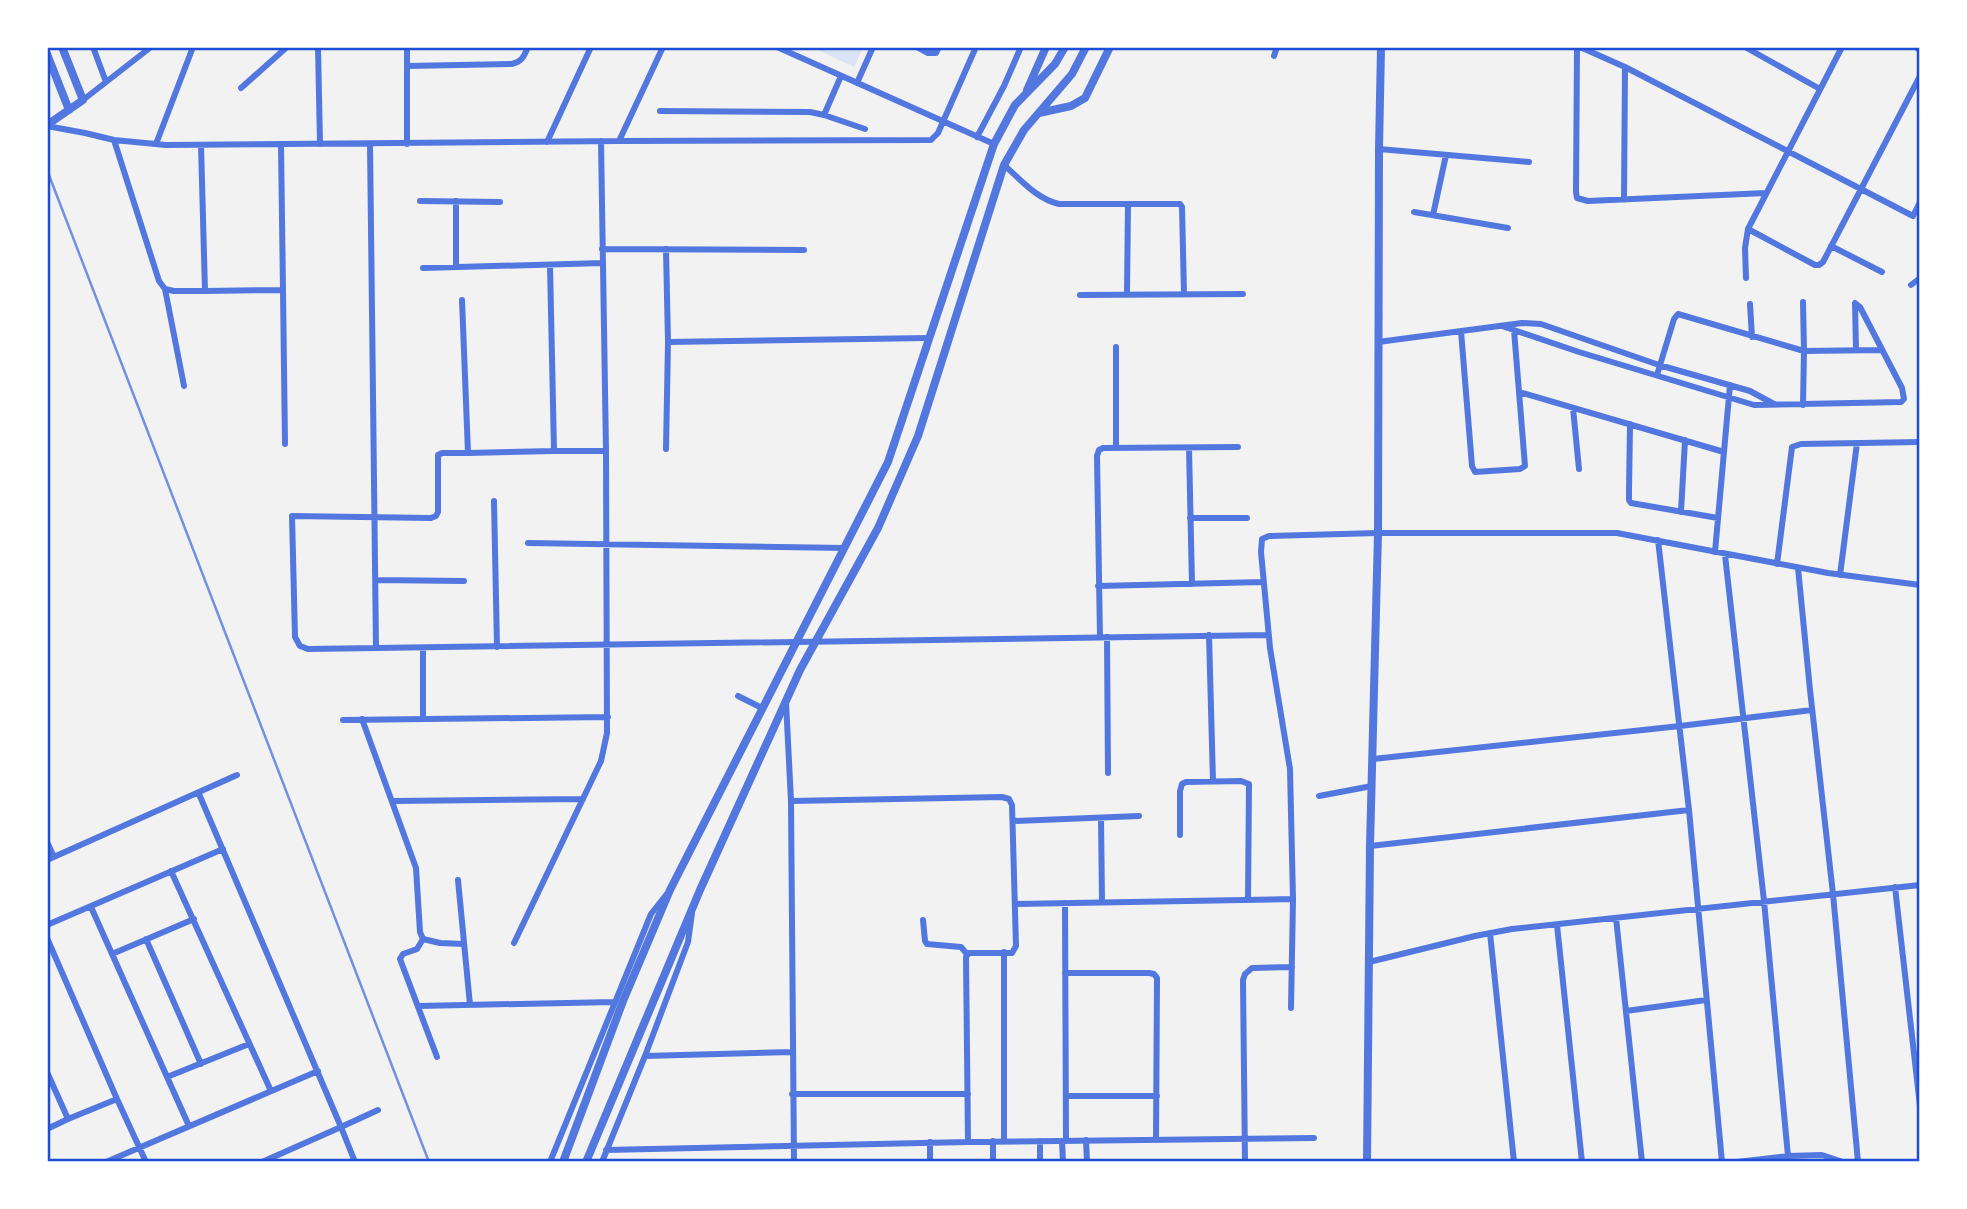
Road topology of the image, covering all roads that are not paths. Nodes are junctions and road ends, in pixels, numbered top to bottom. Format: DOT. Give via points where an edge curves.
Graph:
graph roads {
  1 [pos="62,47"];
  2 [pos="93,47"];
  3 [pos="151,47"];
  4 [pos="193,47"];
  5 [pos="287,47"];
  6 [pos="318,47"];
  7 [pos="407,47"];
  8 [pos="528,47"];
  9 [pos="591,47"];
  10 [pos="663,47"];
  11 [pos="777,47"];
  12 [pos="873,47"];
  13 [pos="917,47"];
  14 [pos="939,47"];
  15 [pos="965,47"];
  16 [pos="1021,47"];
  17 [pos="1046,47"];
  18 [pos="1065,47"];
  19 [pos="1086,47"];
  20 [pos="1110,47"];
  21 [pos="1277,47"];
  22 [pos="1381,47"];
  23 [pos="1578,47"];
  24 [pos="1745,47"];
  25 [pos="1842,47"];
  26 [pos="1914,47"];
  27 [pos="976,49"];
  28 [pos="144,50"];
  29 [pos="1920,50"];
  30 [pos="47,54"];
  31 [pos="1274,56"];
  32 [pos="407,66"];
  33 [pos="1625,67"];
  34 [pos="841,76"];
  35 [pos="1920,76"];
  36 [pos="106,82"];
  37 [pos="857,83"];
  38 [pos="241,88"];
  39 [pos="1820,89"];
  40 [pos="1026,92"];
  41 [pos="83,100"];
  42 [pos="69,110"];
  43 [pos="660,111"];
  44 [pos="1039,113"];
  45 [pos="824,115"];
  46 [pos="943,122"];
  47 [pos="47,126"];
  48 [pos="865,129"];
  49 [pos="977,137"];
  50 [pos="114,140"];
  51 [pos="601,141"];
  52 [pos="619,141"];
  53 [pos="547,142"];
  54 [pos="156,144"];
  55 [pos="320,144"];
  56 [pos="370,144"];
  57 [pos="407,144"];
  58 [pos="994,144"];
  59 [pos="201,145"];
  60 [pos="281,145"];
  61 [pos="1379,149"];
  62 [pos="1787,152"];
  63 [pos="1446,155"];
  64 [pos="1530,162"];
  65 [pos="1004,164"];
  66 [pos="1861,190"];
  67 [pos="1766,194"];
  68 [pos="1624,200"];
  69 [pos="420,201"];
  70 [pos="456,201"];
  71 [pos="500,202"];
  72 [pos="1920,202"];
  73 [pos="1128,204"];
  74 [pos="1414,212"];
  75 [pos="1433,215"];
  76 [pos="1913,216"];
  77 [pos="1920,221"];
  78 [pos="1508,228"];
  79 [pos="1748,229"];
  80 [pos="1831,246"];
  81 [pos="602,248"];
  82 [pos="666,248"];
  83 [pos="804,250"];
  84 [pos="603,263"];
  85 [pos="550,265"];
  86 [pos="456,267"];
  87 [pos="423,268"];
  88 [pos="1882,272"];
  89 [pos="1746,278"];
  90 [pos="1920,278"];
  91 [pos="1911,285"];
  92 [pos="165,289"];
  93 [pos="283,290"];
  94 [pos="205,291"];
  95 [pos="1184,294"];
  96 [pos="1243,294"];
  97 [pos="1080,295"];
  98 [pos="1127,295"];
  99 [pos="462,300"];
  100 [pos="1803,302"];
  101 [pos="1749,304"];
  102 [pos="1502,326"];
  103 [pos="1514,330"];
  104 [pos="1461,331"];
  105 [pos="1752,337"];
  106 [pos="929,338"];
  107 [pos="1583,339"];
  108 [pos="668,342"];
  109 [pos="1378,342"];
  110 [pos="1116,347"];
  111 [pos="1856,350"];
  112 [pos="1882,350"];
  113 [pos="1804,351"];
  114 [pos="1579,352"];
  115 [pos="1659,365"];
  116 [pos="1657,375"];
  117 [pos="1730,385"];
  118 [pos="184,386"];
  119 [pos="1519,391"];
  120 [pos="1729,398"];
  121 [pos="1774,404"];
  122 [pos="1803,405"];
  123 [pos="1573,408"];
  124 [pos="1630,424"];
  125 [pos="1685,440"];
  126 [pos="1920,442"];
  127 [pos="1857,443"];
  128 [pos="285,444"];
  129 [pos="1238,447"];
  130 [pos="1116,448"];
  131 [pos="1189,448"];
  132 [pos="666,449"];
  133 [pos="606,450"];
  134 [pos="554,451"];
  135 [pos="1724,452"];
  136 [pos="468,453"];
  137 [pos="1578,468"];
  138 [pos="494,501"];
  139 [pos="1681,512"];
  140 [pos="376,517"];
  141 [pos="1190,518"];
  142 [pos="1247,518"];
  143 [pos="1718,518"];
  144 [pos="1378,533"];
  145 [pos="1658,540"];
  146 [pos="528,543"];
  147 [pos="607,543"];
  148 [pos="845,548"];
  149 [pos="1715,552"];
  150 [pos="1726,555"];
  151 [pos="1777,564"];
  152 [pos="1798,568"];
  153 [pos="1840,575"];
  154 [pos="376,580"];
  155 [pos="464,581"];
  156 [pos="1263,582"];
  157 [pos="1192,584"];
  158 [pos="1920,585"];
  159 [pos="1098,586"];
  160 [pos="1209,635"];
  161 [pos="1269,635"];
  162 [pos="1103,637"];
  163 [pos="796,642"];
  164 [pos="813,643"];
  165 [pos="608,645"];
  166 [pos="497,647"];
  167 [pos="376,648"];
  168 [pos="424,648"];
  169 [pos="738,696"];
  170 [pos="786,701"];
  171 [pos="762,708"];
  172 [pos="1812,710"];
  173 [pos="608,717"];
  174 [pos="423,718"];
  175 [pos="362,719"];
  176 [pos="1744,719"];
  177 [pos="343,720"];
  178 [pos="1680,726"];
  179 [pos="1373,759"];
  180 [pos="1108,773"];
  181 [pos="237,775"];
  182 [pos="1213,781"];
  183 [pos="1372,786"];
  184 [pos="199,794"];
  185 [pos="1319,796"];
  186 [pos="583,799"];
  187 [pos="393,801"];
  188 [pos="791,801"];
  189 [pos="1689,810"];
  190 [pos="1139,816"];
  191 [pos="1101,818"];
  192 [pos="1013,821"];
  193 [pos="1180,835"];
  194 [pos="47,842"];
  195 [pos="1370,846"];
  196 [pos="223,849"];
  197 [pos="51,859"];
  198 [pos="172,871"];
  199 [pos="458,880"];
  200 [pos="1920,885"];
  201 [pos="1895,887"];
  202 [pos="670,890"];
  203 [pos="1833,894"];
  204 [pos="1293,899"];
  205 [pos="1248,900"];
  206 [pos="1764,901"];
  207 [pos="1102,902"];
  208 [pos="1065,903"];
  209 [pos="694,904"];
  210 [pos="1015,904"];
  211 [pos="90,907"];
  212 [pos="1698,909"];
  213 [pos="1616,918"];
  214 [pos="194,919"];
  215 [pos="923,920"];
  216 [pos="47,925"];
  217 [pos="1557,925"];
  218 [pos="1490,933"];
  219 [pos="47,938"];
  220 [pos="146,939"];
  221 [pos="423,939"];
  222 [pos="514,943"];
  223 [pos="464,944"];
  224 [pos="1004,952"];
  225 [pos="112,954"];
  226 [pos="967,954"];
  227 [pos="1369,962"];
  228 [pos="1292,967"];
  229 [pos="1065,973"];
  230 [pos="1706,1000"];
  231 [pos="614,1002"];
  232 [pos="470,1004"];
  233 [pos="418,1006"];
  234 [pos="1292,1008"];
  235 [pos="1626,1011"];
  236 [pos="248,1044"];
  237 [pos="792,1052"];
  238 [pos="645,1056"];
  239 [pos="437,1057"];
  240 [pos="201,1064"];
  241 [pos="318,1071"];
  242 [pos="47,1072"];
  243 [pos="167,1077"];
  244 [pos="271,1091"];
  245 [pos="792,1094"];
  246 [pos="968,1094"];
  247 [pos="1066,1096"];
  248 [pos="1157,1096"];
  249 [pos="117,1098"];
  250 [pos="1920,1106"];
  251 [pos="378,1110"];
  252 [pos="68,1119"];
  253 [pos="189,1126"];
  254 [pos="341,1127"];
  255 [pos="47,1129"];
  256 [pos="1314,1138"];
  257 [pos="1244,1139"];
  258 [pos="1086,1140"];
  259 [pos="1156,1140"];
  260 [pos="993,1141"];
  261 [pos="1004,1141"];
  262 [pos="1040,1141"];
  263 [pos="1064,1141"];
  264 [pos="930,1142"];
  265 [pos="968,1142"];
  266 [pos="794,1147"];
  267 [pos="139,1148"];
  268 [pos="606,1150"];
  269 [pos="1788,1156"];
  270 [pos="277,1159"];
  271 [pos="1829,1159"];
  272 [pos="106,1162"];
  273 [pos="146,1162"];
  274 [pos="262,1162"];
  275 [pos="355,1162"];
  276 [pos="550,1162"];
  277 [pos="563,1162"];
  278 [pos="586,1162"];
  279 [pos="601,1162"];
  280 [pos="794,1162"];
  281 [pos="930,1162"];
  282 [pos="993,1162"];
  283 [pos="1040,1162"];
  284 [pos="1063,1162"];
  285 [pos="1087,1162"];
  286 [pos="1245,1162"];
  287 [pos="1367,1162"];
  288 [pos="1514,1162"];
  289 [pos="1582,1162"];
  290 [pos="1642,1162"];
  291 [pos="1722,1162"];
  292 [pos="1737,1162"];
  293 [pos="1843,1162"];
  294 [pos="1858,1162"];
  1 -- 41 [label="street"];
  2 -- 36 [label="street"];
  3 -- 28 [label="street"];
  4 -- 54 [label="street"];
  5 -- 38 [label="street"];
  6 -- 55 [label="street"];
  7 -- 32 [label="street"];
  8 -- 32 [label="street" via="523,58 512,64"];
  9 -- 53 [label="street"];
  10 -- 52 [label="street"];
  11 -- 34 [label="street"];
  12 -- 37 [label="street"];
  13 -- 14 [label="street" via="932,54"];
  15 -- 27 [label="street"];
  16 -- 49 [label="street"];
  17 -- 40 [label="street"];
  18 -- 40 [label="street" via="1055,64"];
  19 -- 44 [label="street" via="1072,74"];
  20 -- 44 [label="street" via="1085,98"];
  21 -- 31 [label="street"];
  22 -- 61 [label="street"];
  23 -- 33 [label="street"];
  23 -- 68 [label="street" via="1577,198"];
  24 -- 39 [label="street"];
  25 -- 39 [label="street"];
  26 -- 29 [label="street"];
  27 -- 46 [label="street"];
  28 -- 36 [label="street"];
  30 -- 42 [label="street"];
  32 -- 57 [label="street"];
  33 -- 62 [label="street"];
  33 -- 68 [label="street"];
  34 -- 37 [label="street"];
  34 -- 45 [label="street"];
  35 -- 66 [label="street"];
  36 -- 41 [label="street"];
  37 -- 46 [label="street"];
  39 -- 62 [label="street"];
  40 -- 58 [label="street"];
  41 -- 42 [label="street"];
  42 -- 47 [label="street"];
  43 -- 45 [label="street"];
  44 -- 65 [label="street"];
  45 -- 48 [label="street"];
  46 -- 49 [label="street"];
  46 -- 52 [label="street" via="934,137 924,141"];
  47 -- 50 [label="street"];
  49 -- 58 [label="street"];
  50 -- 54 [label="street"];
  50 -- 92 [label="street"];
  51 -- 52 [label="street"];
  51 -- 53 [label="street"];
  51 -- 81 [label="street"];
  53 -- 57 [label="street"];
  54 -- 59 [label="street"];
  55 -- 56 [label="street"];
  55 -- 60 [label="street"];
  56 -- 57 [label="street"];
  56 -- 140 [label="street"];
  58 -- 106 [label="street"];
  59 -- 60 [label="street"];
  59 -- 94 [label="street"];
  60 -- 93 [label="street"];
  61 -- 63 [label="street"];
  61 -- 109 [label="street"];
  62 -- 66 [label="street"];
  62 -- 67 [label="street"];
  63 -- 64 [label="street"];
  63 -- 75 [label="street"];
  65 -- 73 [label="street" via="1047,201"];
  65 -- 164 [label="street" via="918,436 878,528"];
  66 -- 76 [label="street"];
  66 -- 80 [label="street"];
  67 -- 68 [label="street"];
  67 -- 79 [label="street"];
  69 -- 70 [label="street"];
  70 -- 71 [label="street"];
  70 -- 86 [label="street"];
  72 -- 76 [label="street"];
  73 -- 95 [label="street" via="1175,203 1182,207"];
  73 -- 98 [label="street"];
  74 -- 75 [label="street"];
  75 -- 78 [label="street"];
  76 -- 77 [label="street"];
  79 -- 80 [label="street" via="1815,265 1823,262"];
  79 -- 89 [label="street"];
  80 -- 88 [label="street"];
  81 -- 82 [label="street"];
  81 -- 84 [label="street"];
  82 -- 83 [label="street"];
  82 -- 108 [label="street"];
  84 -- 85 [label="street"];
  84 -- 133 [label="street"];
  85 -- 86 [label="street"];
  85 -- 134 [label="street"];
  86 -- 87 [label="street"];
  90 -- 91 [label="street"];
  92 -- 94 [label="street"];
  92 -- 118 [label="street"];
  93 -- 94 [label="street"];
  93 -- 128 [label="street"];
  95 -- 96 [label="street"];
  95 -- 98 [label="street"];
  97 -- 98 [label="street"];
  99 -- 136 [label="street"];
  100 -- 113 [label="street"];
  101 -- 105 [label="street"];
  102 -- 103 [label="street"];
  102 -- 104 [label="street"];
  102 -- 107 [label="street" via="1541,324"];
  103 -- 114 [label="street"];
  103 -- 119 [label="street"];
  104 -- 109 [label="street"];
  104 -- 119 [label="street" via="1475,472 1525,466"];
  105 -- 113 [label="street"];
  105 -- 115 [label="street" via="1678,314"];
  106 -- 108 [label="street"];
  106 -- 148 [label="street" via="888,462"];
  107 -- 114 [label="street"];
  107 -- 115 [label="street"];
  108 -- 132 [label="street"];
  109 -- 144 [label="street"];
  110 -- 130 [label="street"];
  111 -- 112 [label="street"];
  111 -- 112 [label="street" via="1855,303"];
  111 -- 113 [label="street"];
  112 -- 122 [label="street" via="1902,388 1901,402"];
  113 -- 122 [label="street"];
  114 -- 116 [label="street"];
  115 -- 116 [label="street"];
  115 -- 117 [label="street"];
  116 -- 120 [label="street"];
  117 -- 120 [label="street"];
  117 -- 121 [label="street"];
  119 -- 123 [label="street"];
  120 -- 121 [label="street" via="1754,405"];
  120 -- 135 [label="street"];
  121 -- 122 [label="street"];
  123 -- 124 [label="street"];
  123 -- 137 [label="street"];
  124 -- 125 [label="street"];
  124 -- 139 [label="street" via="1631,503"];
  125 -- 135 [label="street"];
  125 -- 139 [label="street"];
  126 -- 127 [label="street"];
  127 -- 151 [label="street" via="1792,447"];
  127 -- 153 [label="street"];
  129 -- 131 [label="street"];
  130 -- 131 [label="street"];
  130 -- 159 [label="street" via="1098,450 1097,456"];
  131 -- 141 [label="street"];
  133 -- 134 [label="street"];
  133 -- 147 [label="street"];
  134 -- 136 [label="street"];
  135 -- 143 [label="street"];
  136 -- 140 [label="street" via="438,455 436,516"];
  138 -- 166 [label="street"];
  139 -- 143 [label="street"];
  140 -- 154 [label="street"];
  140 -- 167 [label="street" via="292,516 295,638 300,646"];
  141 -- 142 [label="street"];
  141 -- 157 [label="street"];
  143 -- 149 [label="street"];
  144 -- 145 [label="street" via="1606,532"];
  144 -- 156 [label="street" via="1269,536 1260,544"];
  144 -- 179 [label="street"];
  145 -- 149 [label="street"];
  145 -- 178 [label="street"];
  146 -- 147 [label="street"];
  147 -- 148 [label="street"];
  147 -- 165 [label="street"];
  148 -- 163 [label="street"];
  149 -- 150 [label="street"];
  150 -- 151 [label="street"];
  150 -- 176 [label="street"];
  151 -- 152 [label="street"];
  152 -- 153 [label="street"];
  152 -- 172 [label="street"];
  153 -- 158 [label="street"];
  154 -- 155 [label="street"];
  154 -- 167 [label="street"];
  156 -- 157 [label="street"];
  156 -- 161 [label="street"];
  157 -- 159 [label="street"];
  159 -- 162 [label="street"];
  160 -- 161 [label="street"];
  160 -- 162 [label="street"];
  160 -- 182 [label="street"];
  161 -- 204 [label="street" via="1290,769"];
  162 -- 164 [label="street"];
  162 -- 180 [label="street"];
  163 -- 164 [label="street"];
  163 -- 165 [label="street"];
  163 -- 171 [label="street"];
  164 -- 170 [label="street"];
  165 -- 166 [label="street"];
  165 -- 173 [label="street"];
  166 -- 168 [label="street"];
  167 -- 168 [label="street"];
  168 -- 174 [label="street"];
  169 -- 171 [label="street"];
  170 -- 188 [label="street"];
  170 -- 209 [label="street"];
  171 -- 202 [label="street"];
  172 -- 176 [label="street"];
  172 -- 203 [label="street"];
  173 -- 174 [label="street"];
  173 -- 186 [label="street" via="601,761"];
  174 -- 175 [label="street"];
  175 -- 177 [label="street"];
  175 -- 187 [label="street"];
  176 -- 178 [label="street"];
  176 -- 206 [label="street"];
  178 -- 179 [label="street"];
  178 -- 189 [label="street"];
  179 -- 183 [label="street"];
  181 -- 184 [label="street"];
  182 -- 193 [label="street" via="1182,784"];
  182 -- 205 [label="street" via="1249,784"];
  183 -- 185 [label="street"];
  183 -- 195 [label="street"];
  184 -- 196 [label="street"];
  184 -- 197 [label="street"];
  186 -- 187 [label="street"];
  186 -- 222 [label="street"];
  187 -- 221 [label="street" via="416,868"];
  188 -- 192 [label="street" via="1002,797 1012,805"];
  188 -- 237 [label="street"];
  189 -- 195 [label="street"];
  189 -- 212 [label="street"];
  190 -- 191 [label="street"];
  191 -- 192 [label="street"];
  191 -- 207 [label="street"];
  192 -- 210 [label="street"];
  194 -- 197 [label="street"];
  195 -- 227 [label="street"];
  196 -- 198 [label="street"];
  196 -- 241 [label="street"];
  198 -- 211 [label="street"];
  198 -- 214 [label="street"];
  199 -- 223 [label="street"];
  200 -- 201 [label="street"];
  201 -- 203 [label="street"];
  201 -- 250 [label="street"];
  202 -- 231 [label="street" via="650,914"];
  202 -- 277 [label="street"];
  203 -- 206 [label="street"];
  203 -- 294 [label="street"];
  204 -- 205 [label="street"];
  204 -- 228 [label="street"];
  205 -- 207 [label="street"];
  206 -- 212 [label="street"];
  206 -- 269 [label="street"];
  207 -- 208 [label="street"];
  208 -- 210 [label="street"];
  208 -- 229 [label="street"];
  209 -- 238 [label="street" via="688,942"];
  209 -- 278 [label="street"];
  210 -- 224 [label="street" via="1016,946 1012,953"];
  211 -- 216 [label="street"];
  211 -- 225 [label="street"];
  212 -- 213 [label="street"];
  212 -- 230 [label="street"];
  213 -- 217 [label="street"];
  213 -- 235 [label="street"];
  214 -- 220 [label="street"];
  214 -- 236 [label="street"];
  215 -- 226 [label="street" via="927,944 961,947"];
  217 -- 218 [label="street"];
  217 -- 289 [label="street"];
  218 -- 227 [label="street"];
  218 -- 288 [label="street"];
  219 -- 249 [label="street"];
  220 -- 225 [label="street"];
  220 -- 240 [label="street"];
  221 -- 223 [label="street"];
  221 -- 233 [label="street" via="417,949 400,957"];
  223 -- 232 [label="street"];
  224 -- 226 [label="street"];
  224 -- 261 [label="street"];
  225 -- 243 [label="street"];
  226 -- 246 [label="street"];
  227 -- 287 [label="street"];
  228 -- 234 [label="street"];
  228 -- 257 [label="street" via="1252,968 1243,980"];
  229 -- 247 [label="street"];
  229 -- 248 [label="street" via="1149,973 1157,978"];
  230 -- 235 [label="street"];
  230 -- 291 [label="street"];
  231 -- 232 [label="street"];
  231 -- 276 [label="street"];
  232 -- 233 [label="street"];
  233 -- 239 [label="street"];
  235 -- 290 [label="street"];
  236 -- 240 [label="street"];
  236 -- 244 [label="street"];
  237 -- 238 [label="street"];
  237 -- 245 [label="street"];
  238 -- 268 [label="street"];
  240 -- 243 [label="street"];
  241 -- 244 [label="street"];
  241 -- 254 [label="street"];
  242 -- 252 [label="street"];
  243 -- 253 [label="street"];
  244 -- 253 [label="street"];
  245 -- 246 [label="street"];
  245 -- 266 [label="street"];
  246 -- 265 [label="street"];
  247 -- 248 [label="street"];
  247 -- 263 [label="street"];
  248 -- 259 [label="street"];
  249 -- 252 [label="street"];
  249 -- 267 [label="street"];
  251 -- 254 [label="street"];
  252 -- 255 [label="street"];
  253 -- 267 [label="street"];
  254 -- 270 [label="street"];
  254 -- 275 [label="street"];
  256 -- 257 [label="street"];
  257 -- 259 [label="street"];
  257 -- 286 [label="street"];
  258 -- 259 [label="street"];
  258 -- 263 [label="street"];
  258 -- 285 [label="street"];
  260 -- 261 [label="street"];
  260 -- 265 [label="street"];
  260 -- 282 [label="street"];
  261 -- 262 [label="street"];
  262 -- 263 [label="street"];
  262 -- 283 [label="street"];
  263 -- 284 [label="street"];
  264 -- 265 [label="street"];
  264 -- 266 [label="street"];
  264 -- 281 [label="street"];
  266 -- 268 [label="street"];
  266 -- 280 [label="street"];
  267 -- 272 [label="street"];
  267 -- 273 [label="street"];
  268 -- 279 [label="street"];
  269 -- 271 [label="street"];
  269 -- 292 [label="street"];
  270 -- 274 [label="street"];
  271 -- 293 [label="street"];
}
